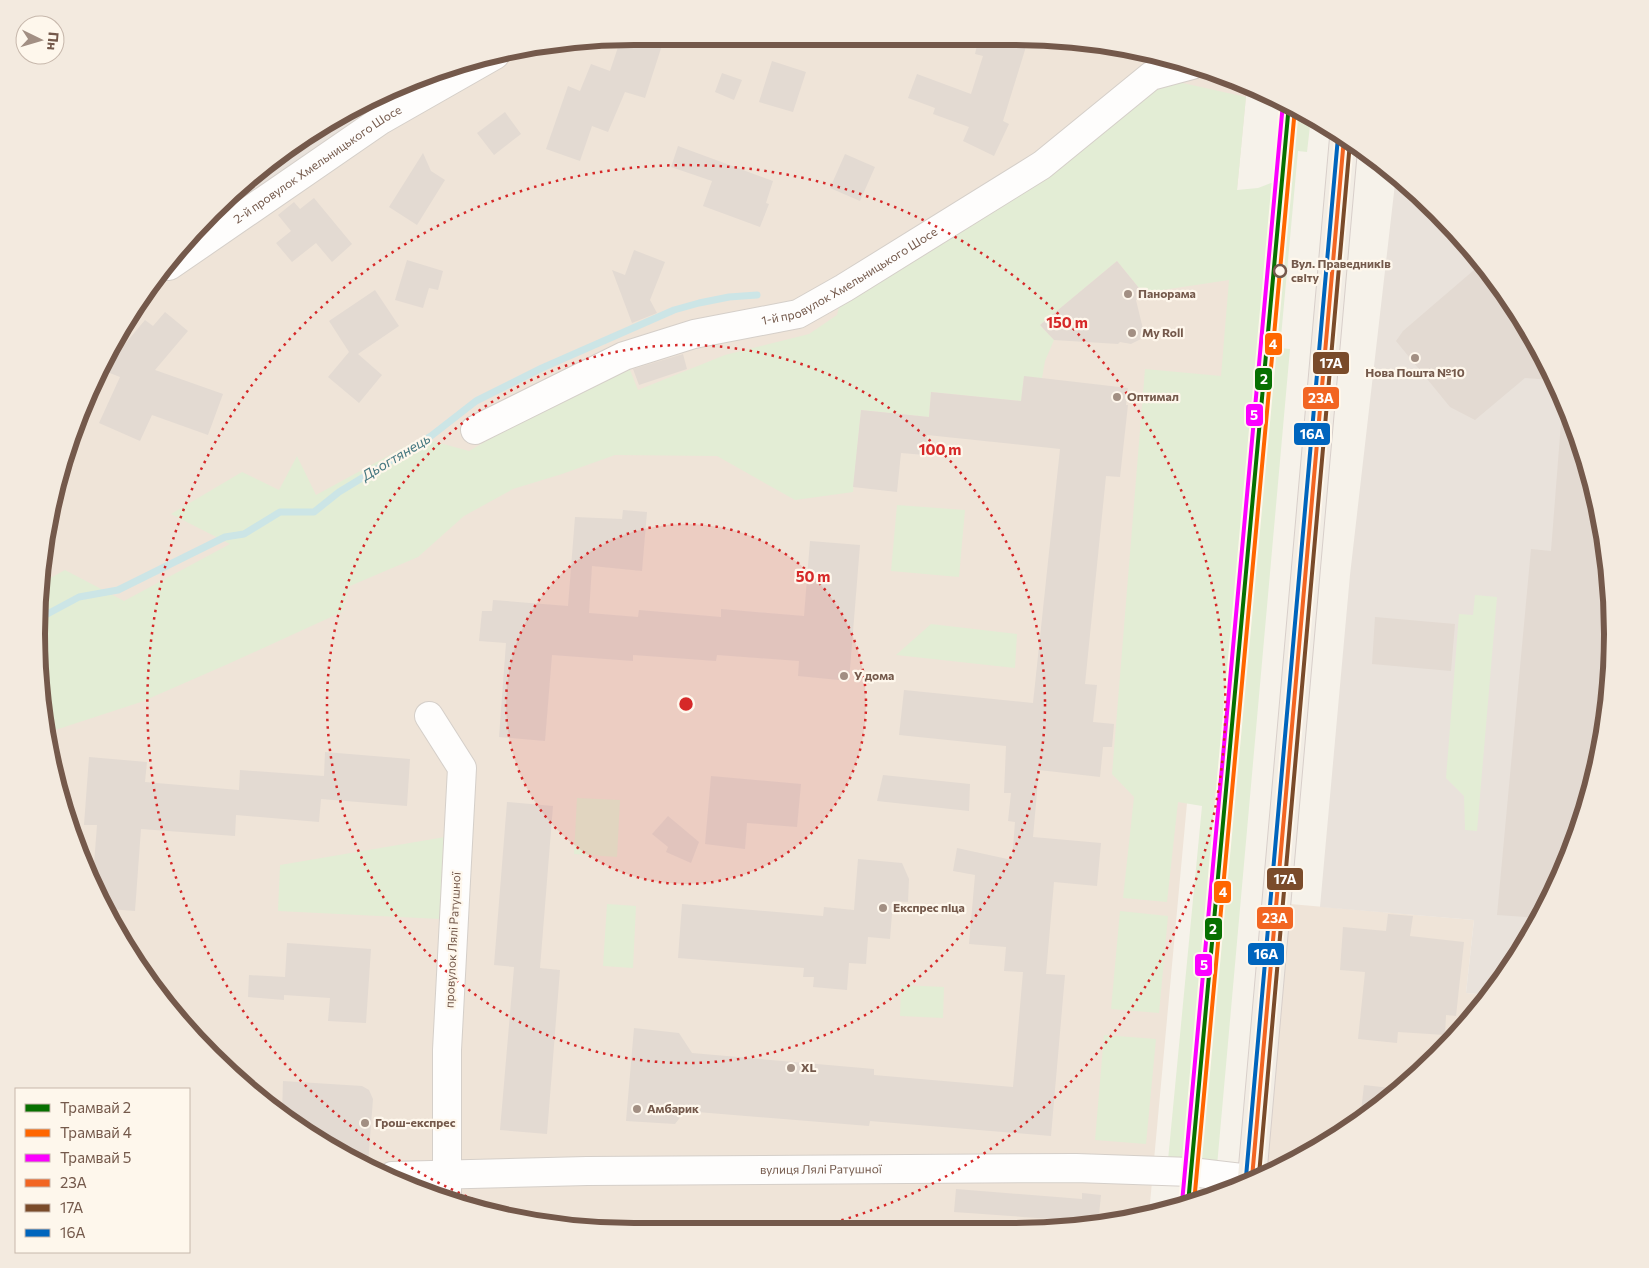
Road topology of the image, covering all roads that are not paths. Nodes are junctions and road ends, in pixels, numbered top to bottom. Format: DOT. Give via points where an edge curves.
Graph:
graph roads {
  1 [pos="470,69"];
  2 [pos="1179,69"];
  3 [pos="1343,145"];
  4 [pos="182,257"];
  5 [pos="475,430"];
  6 [pos="429,716"];
  7 [pos="1252,1173"];
  8 [pos="446,1174"];
  9 [pos="404,1176"];
  10 [pos="1241,1178"];
  11 [pos="447,1193"];
  1 -- 4 [label="street, 2-й провулок Хмельницького Шосе" via="381,120"];
  2 -- 5 [label="street, 1-й провулок Хмельницького Шосе" via="1151,76 1042,165 798,314 694,334 624,356"];
  3 -- 7 [label="main road"];
  6 -- 8 [label="street, провулок Лялі Ратушної" via="462,768 447,1050"];
  8 -- 9 [label="street, вулиця Лялі Ратушної"];
  8 -- 10 [label="street, вулиця Лялі Ратушної" via="587,1170 1076,1168 1191,1172"];
  8 -- 11 [label="street, провулок Лялі Ратушної"];
}
